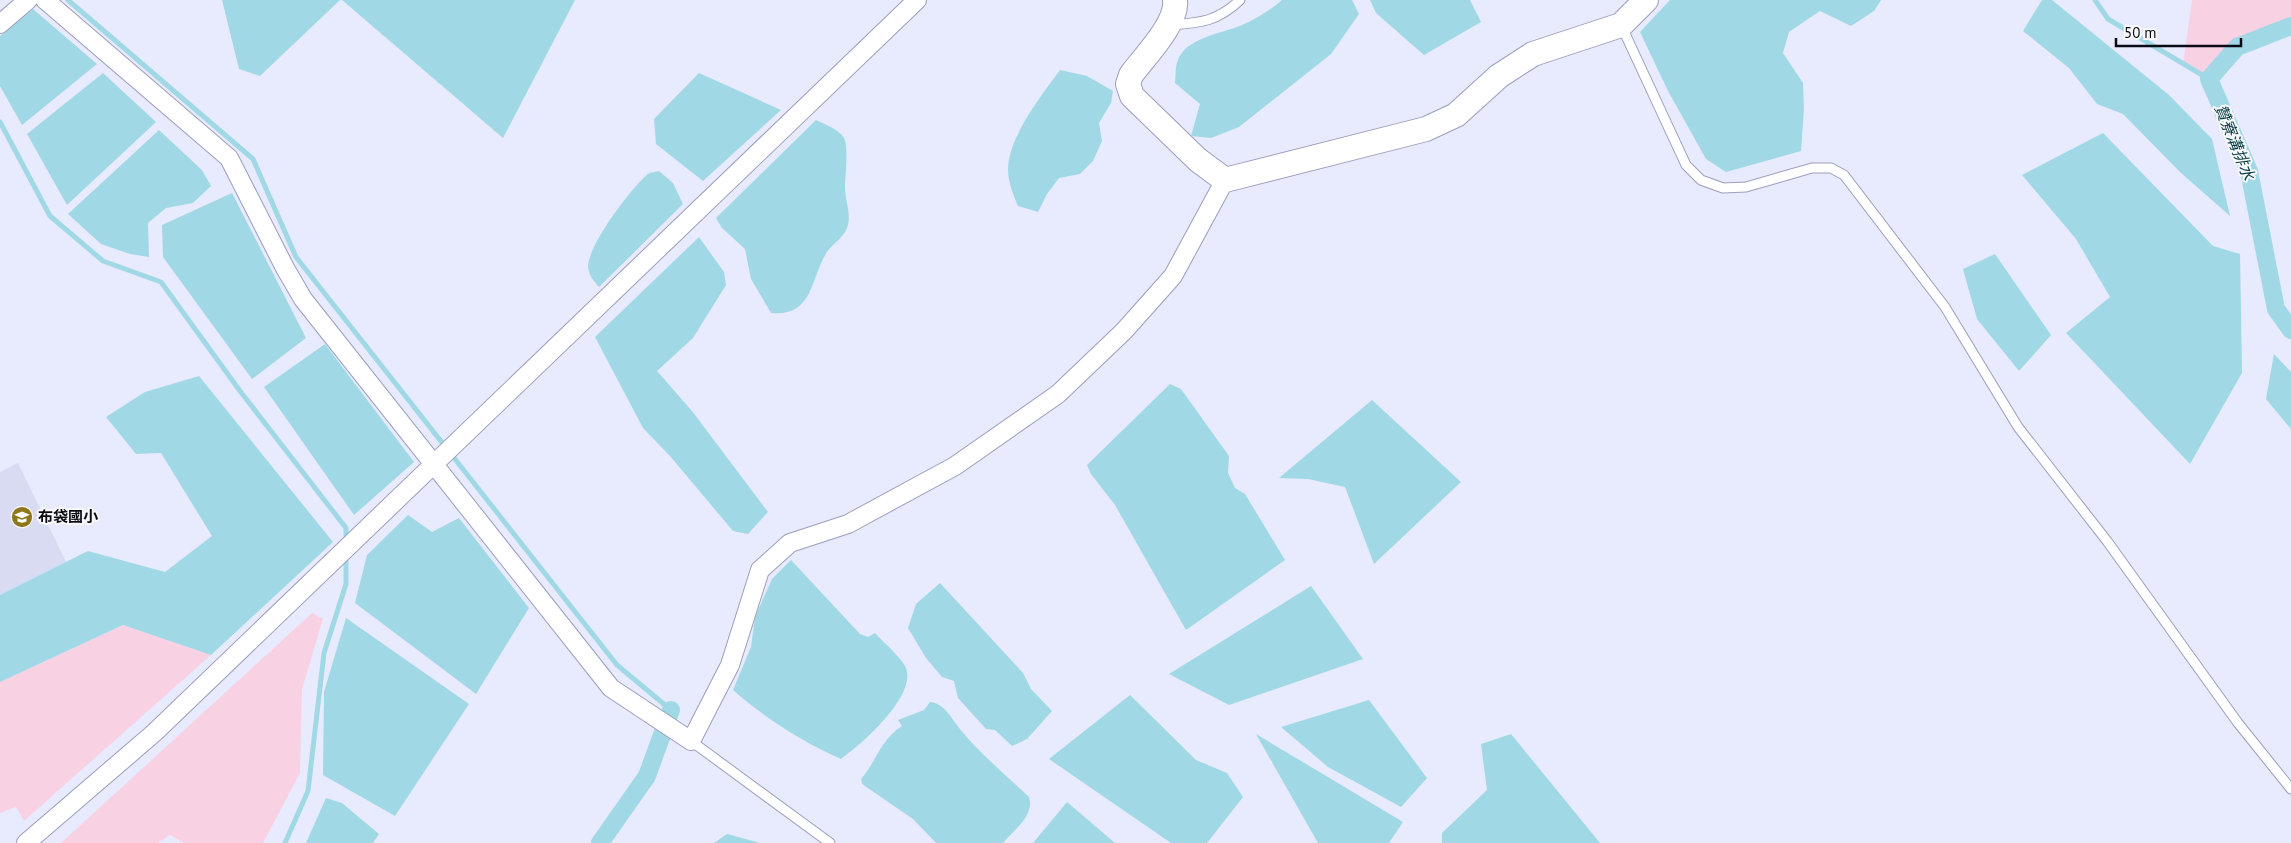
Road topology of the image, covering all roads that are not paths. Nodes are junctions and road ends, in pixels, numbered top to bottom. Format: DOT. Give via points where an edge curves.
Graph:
graph roads {
  1 [pos="28,0"];
  2 [pos="44,0"];
  3 [pos="917,0"];
  4 [pos="1175,0"];
  5 [pos="1240,0"];
  6 [pos="1646,0"];
  7 [pos="0,24"];
  8 [pos="1621,25"];
  9 [pos="1169,26"];
  10 [pos="1225,180"];
  11 [pos="436,464"];
  12 [pos="690,741"];
  13 [pos="2291,789"];
  14 [pos="26,843"];
  15 [pos="830,843"];
  1 -- 7 [label="street"];
  2 -- 11 [label="street" via="229,158 303,298"];
  3 -- 11 [label="street"];
  4 -- 9 [label="street" via="1176,9"];
  5 -- 9 [label="lane" via="1227,12 1202,23"];
  6 -- 8 [label="street"];
  8 -- 10 [label="street" via="1533,54 1499,76 1456,115 1426,129"];
  8 -- 13 [label="lane" via="1686,165 1701,180 1723,188 1746,186 1812,168 1831,168 1844,175 1945,307 2018,427"];
  9 -- 10 [label="street" via="1131,75 1128,84 1132,96 1198,160"];
  10 -- 12 [label="street" via="1173,276 1124,331 1058,394 955,466 848,524 790,542 760,570 730,666"];
  11 -- 12 [label="street" via="611,688"];
  11 -- 14 [label="street" via="154,733"];
  12 -- 15 [label="lane"];
}
